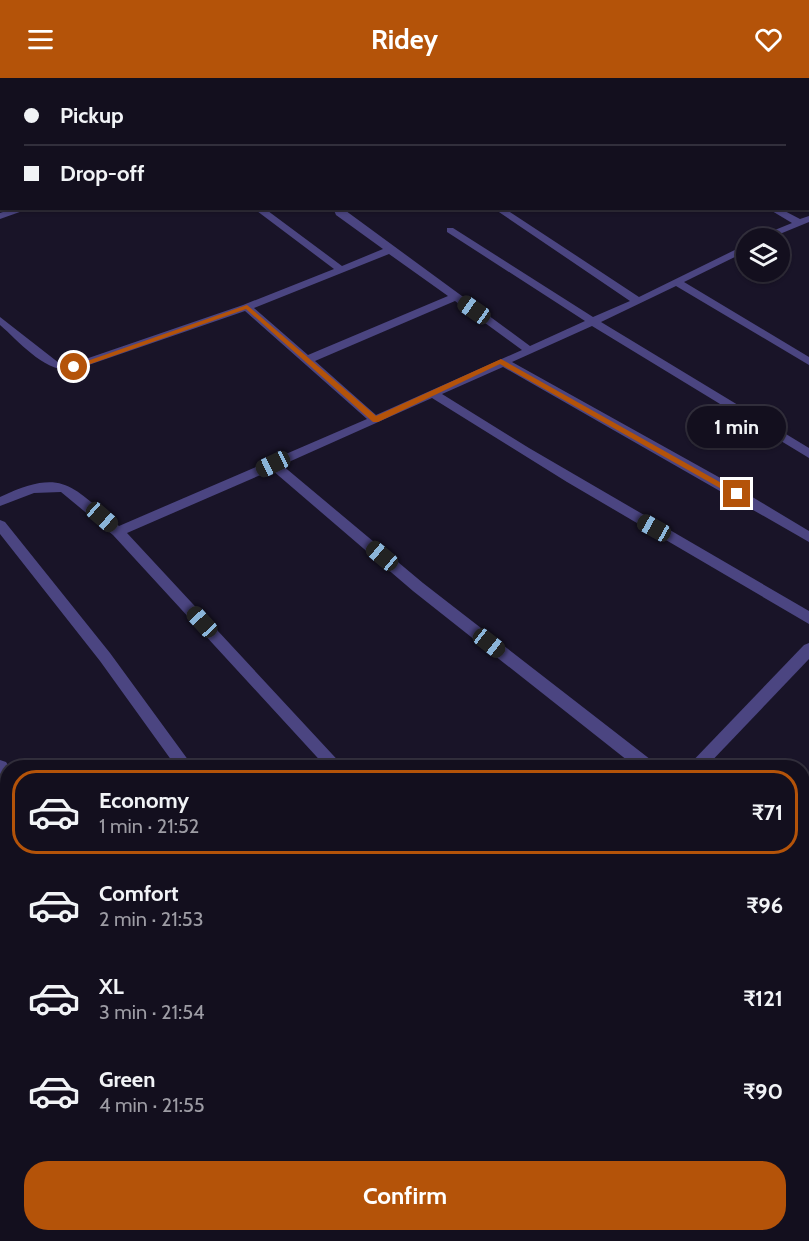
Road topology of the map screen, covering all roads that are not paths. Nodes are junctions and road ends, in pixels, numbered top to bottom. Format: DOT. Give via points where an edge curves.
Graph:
graph roads {
  1 [pos="20,210"];
  2 [pos="260,210"];
  3 [pos="338,210"];
  4 [pos="500,210"];
  5 [pos="776,210"];
  6 [pos="0,216"];
  7 [pos="804,221"];
  8 [pos="788,228"];
  9 [pos="450,230"];
  10 [pos="390,250"];
  11 [pos="736,252"];
  12 [pos="341,270"];
  13 [pos="675,282"];
  14 [pos="455,297"];
  15 [pos="638,301"];
  16 [pos="247,307"];
  17 [pos="0,320"];
  18 [pos="592,321"];
  19 [pos="528,349"];
  20 [pos="307,360"];
  21 [pos="501,361"];
  22 [pos="809,362"];
  23 [pos="432,393"];
  24 [pos="375,420"];
  25 [pos="809,454"];
  26 [pos="273,464"];
  27 [pos="0,502"];
  28 [pos="0,525"];
  29 [pos="118,532"];
  30 [pos="809,537"];
  31 [pos="809,618"];
  32 [pos="809,649"];
  33 [pos="180,760"];
  34 [pos="331,760"];
  35 [pos="639,760"];
  36 [pos="702,760"];
  1 -- 6 [label="street"];
  2 -- 12 [label="street"];
  3 -- 10 [label="street"];
  4 -- 15 [label="street"];
  5 -- 7 [label="street"];
  7 -- 8 [label="street"];
  9 -- 18 [label="street"];
  10 -- 12 [label="street"];
  10 -- 14 [label="street"];
  11 -- 13 [label="street"];
  12 -- 16 [label="street"];
  13 -- 15 [label="street"];
  13 -- 22 [label="street"];
  14 -- 19 [label="street"];
  14 -- 20 [label="street"];
  15 -- 18 [label="street"];
  16 -- 17 [label="street" via="64,368"];
  16 -- 20 [label="street"];
  18 -- 19 [label="street"];
  18 -- 25 [label="street"];
  19 -- 21 [label="street"];
  20 -- 24 [label="street"];
  21 -- 23 [label="street"];
  21 -- 30 [label="street"];
  23 -- 24 [label="street"];
  23 -- 31 [label="street"];
  24 -- 26 [label="street"];
  26 -- 29 [label="street"];
  26 -- 35 [label="street" via="418,587"];
  27 -- 29 [label="street" via="37,486 54,485 65,488"];
  28 -- 33 [label="street" via="105,657"];
  29 -- 34 [label="street"];
  32 -- 36 [label="street"];
}
